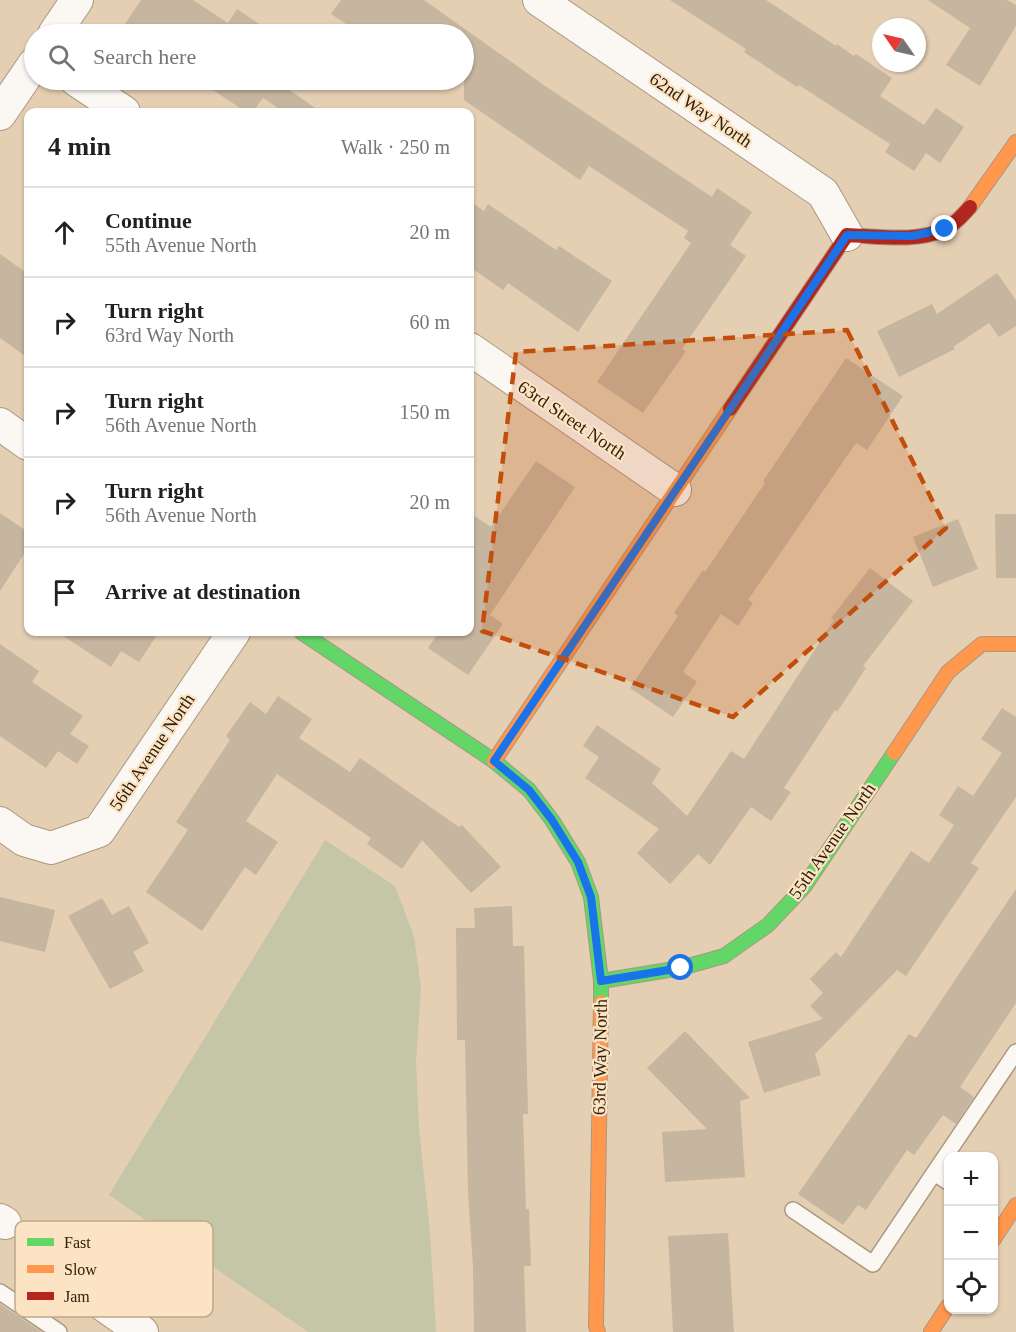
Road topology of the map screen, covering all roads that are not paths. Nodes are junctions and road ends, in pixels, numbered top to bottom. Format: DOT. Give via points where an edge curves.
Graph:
graph roads {
  1 [pos="77,0"];
  2 [pos="539,0"];
  3 [pos="61,24"];
  4 [pos="24,79"];
  5 [pos="91,90"];
  6 [pos="118,108"];
  7 [pos="0,114"];
  8 [pos="1016,142"];
  9 [pos="847,235"];
  10 [pos="474,352"];
  11 [pos="0,424"];
  12 [pos="24,441"];
  13 [pos="675,490"];
  14 [pos="231,636"];
  15 [pos="307,636"];
  16 [pos="1016,644"];
  17 [pos="494,761"];
  18 [pos="0,823"];
  19 [pos="601,981"];
  20 [pos="1016,1052"];
  21 [pos="934,1173"];
  22 [pos="944,1179"];
  23 [pos="1016,1205"];
  24 [pos="794,1210"];
  25 [pos="999,1217"];
  26 [pos="0,1292"];
  27 [pos="15,1302"];
  28 [pos="945,1314"];
  29 [pos="37,1317"];
  30 [pos="120,1317"];
  31 [pos="939,1329"];
  32 [pos="59,1332"];
  33 [pos="142,1332"];
  34 [pos="598,1332"];
  1 -- 3 [label="street"];
  2 -- 9 [label="street, 62nd Way North" via="823,193"];
  4 -- 7 [label="street"];
  5 -- 6 [label="street"];
  8 -- 9 [label="street" via="974,204 945,229 912,236"];
  9 -- 13 [label="street"];
  10 -- 13 [label="street, 63rd Street North"];
  11 -- 12 [label="street"];
  13 -- 17 [label="street"];
  14 -- 18 [label="street, 56th Avenue North" via="99,831 51,848 24,840"];
  15 -- 17 [label="street, 63rd Way North"];
  16 -- 19 [label="street, 55th Avenue North" via="982,644 948,672 804,887 768,926 724,956 681,968"];
  17 -- 19 [label="street, 63rd Way North" via="529,790 578,862 591,897"];
  19 -- 34 [label="street, 63rd Way North"];
  20 -- 21 [label="lane"];
  21 -- 22 [label="lane"];
  21 -- 24 [label="lane" via="873,1264"];
  23 -- 25 [label="street"];
  26 -- 27 [label="lane"];
  28 -- 31 [label="street"];
  29 -- 32 [label="lane"];
  30 -- 33 [label="street"];
}
